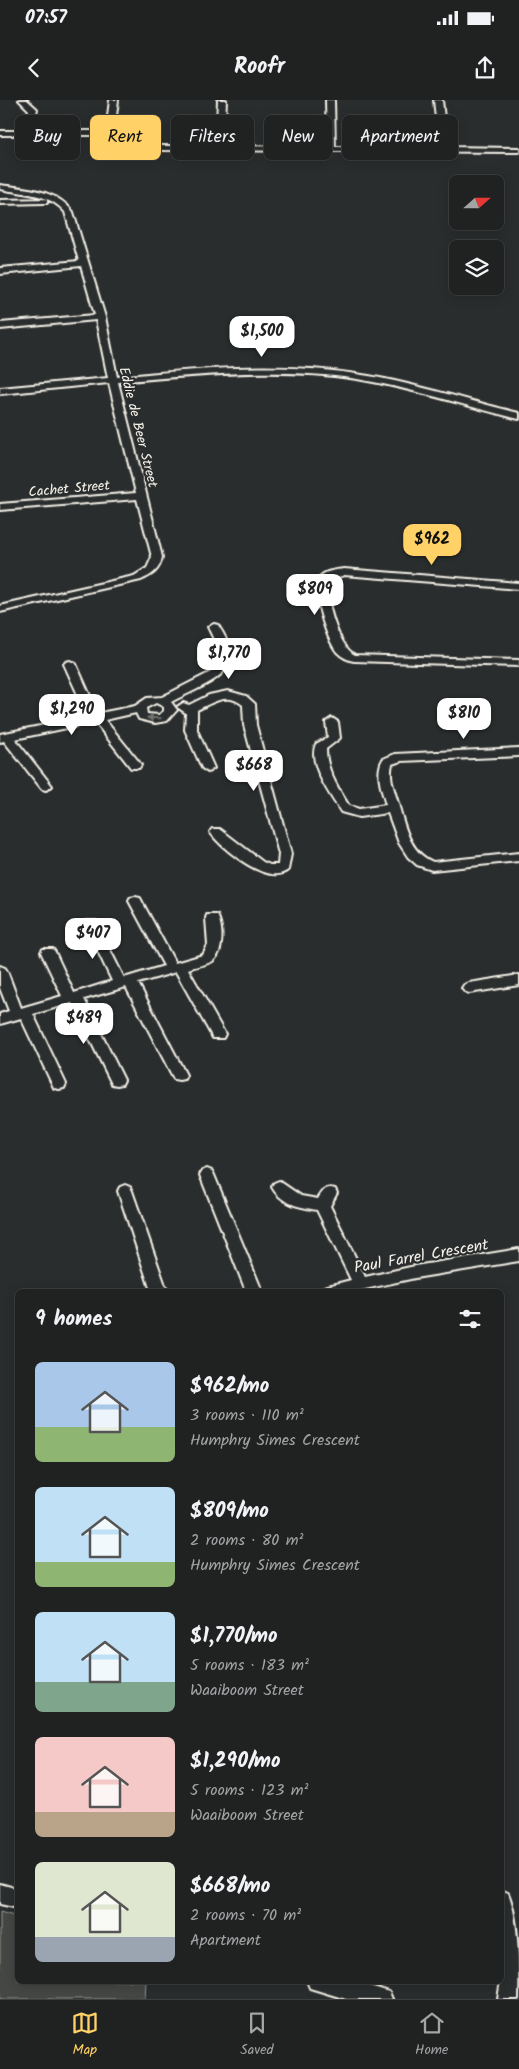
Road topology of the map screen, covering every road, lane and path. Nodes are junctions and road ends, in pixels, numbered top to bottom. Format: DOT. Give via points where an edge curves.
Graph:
graph roads {
  1 [pos="23,100"];
  2 [pos="114,100"];
  3 [pos="222,100"];
  4 [pos="330,100"];
  5 [pos="438,100"];
  6 [pos="32,115"];
  7 [pos="112,115"];
  8 [pos="221,115"];
  9 [pos="330,115"];
  10 [pos="440,115"];
  11 [pos="0,133"];
  12 [pos="15,133"];
  13 [pos="458,150"];
  14 [pos="519,150"];
  15 [pos="0,187"];
  16 [pos="59,201"];
  17 [pos="0,202"];
  18 [pos="83,263"];
  19 [pos="0,271"];
  20 [pos="100,317"];
  21 [pos="0,326"];
  22 [pos="112,381"];
  23 [pos="0,391"];
  24 [pos="519,416"];
  25 [pos="141,496"];
  26 [pos="0,507"];
  27 [pos="519,586"];
  28 [pos="0,609"];
  29 [pos="214,627"];
  30 [pos="519,663"];
  31 [pos="70,664"];
  32 [pos="167,703"];
  33 [pos="139,709"];
  34 [pos="191,709"];
  35 [pos="98,717"];
  36 [pos="332,722"];
  37 [pos="3,737"];
  38 [pos="519,752"];
  39 [pos="135,765"];
  40 [pos="208,768"];
  41 [pos="46,786"];
  42 [pos="394,808"];
  43 [pos="216,832"];
  44 [pos="519,857"];
  45 [pos="135,900"];
  46 [pos="212,918"];
  47 [pos="91,924"];
  48 [pos="48,952"];
  49 [pos="176,968"];
  50 [pos="0,971"];
  51 [pos="519,980"];
  52 [pos="125,983"];
  53 [pos="470,988"];
  54 [pos="73,998"];
  55 [pos="21,1013"];
  56 [pos="0,1019"];
  57 [pos="218,1034"];
  58 [pos="179,1075"];
  59 [pos="117,1080"];
  60 [pos="58,1084"];
  61 [pos="207,1175"];
  62 [pos="279,1188"];
  63 [pos="125,1191"];
  64 [pos="519,1256"];
  65 [pos="360,1283"];
  66 [pos="158,1289"];
  67 [pos="253,1289"];
  68 [pos="337,1289"];
  69 [pos="0,1894"];
  70 [pos="15,1898"];
  71 [pos="504,1914"];
  72 [pos="328,1984"];
  73 [pos="382,1999"];
  74 [pos="508,1999"];
  1 -- 6 [label="street" via="33,109"];
  2 -- 7 [label="street"];
  3 -- 8 [label="street"];
  4 -- 9 [label="street"];
  5 -- 10 [label="street"];
  11 -- 12 [label="street"];
  13 -- 14 [label="street"];
  15 -- 16 [label="street"];
  16 -- 17 [label="street"];
  16 -- 18 [label="street, Eddie de Beer Street" via="69,212"];
  18 -- 19 [label="street"];
  18 -- 20 [label="street, Eddie de Beer Street"];
  20 -- 21 [label="street"];
  20 -- 22 [label="street, Eddie de Beer Street"];
  22 -- 23 [label="street"];
  22 -- 24 [label="street" via="230,370 311,372 414,388"];
  22 -- 25 [label="street, Eddie de Beer Street"];
  25 -- 26 [label="street, Cachet Street"];
  25 -- 28 [label="street, Eddie de Beer Street" via="156,549 156,563 152,570 115,584"];
  27 -- 30 [label="street" via="344,572 324,579 321,590 339,646 348,656"];
  29 -- 32 [label="street" via="222,639 226,659 224,667"];
  31 -- 35 [label="street" via="90,708"];
  32 -- 33 [label="street" via="158,700 145,702"];
  32 -- 33 [label="street, one-way" via="171,710 160,719 148,719"];
  32 -- 34 [label="street"];
  33 -- 35 [label="street"];
  34 -- 40 [label="street" via="191,730"];
  34 -- 43 [label="street" via="227,694 243,698 249,704 254,744 285,854 284,866 272,871 260,867"];
  35 -- 37 [label="street"];
  35 -- 39 [label="street"];
  36 -- 42 [label="street" via="334,738 320,747 319,757 345,809 359,813"];
  37 -- 41 [label="street"];
  38 -- 42 [label="street" via="392,759 385,767 385,777"];
  42 -- 44 [label="street" via="405,844 411,854 425,865"];
  45 -- 49 [label="street"];
  46 -- 49 [label="street" via="213,953 208,958"];
  47 -- 52 [label="street"];
  48 -- 54 [label="street"];
  49 -- 52 [label="street"];
  49 -- 57 [label="street"];
  50 -- 55 [label="street"];
  51 -- 53 [label="street"];
  52 -- 54 [label="street"];
  52 -- 58 [label="street"];
  54 -- 55 [label="street"];
  54 -- 59 [label="street"];
  55 -- 56 [label="street"];
  55 -- 60 [label="street"];
  61 -- 67 [label="street"];
  62 -- 65 [label="street" via="297,1201 326,1199"];
  63 -- 66 [label="street"];
  64 -- 65 [label="street, Paul Farrel Crescent"];
  65 -- 68 [label="street, Paul Farrel Crescent"];
  69 -- 70 [label="street"];
  71 -- 74 [label="street" via="513,1956"];
  72 -- 73 [label="street"];
}
